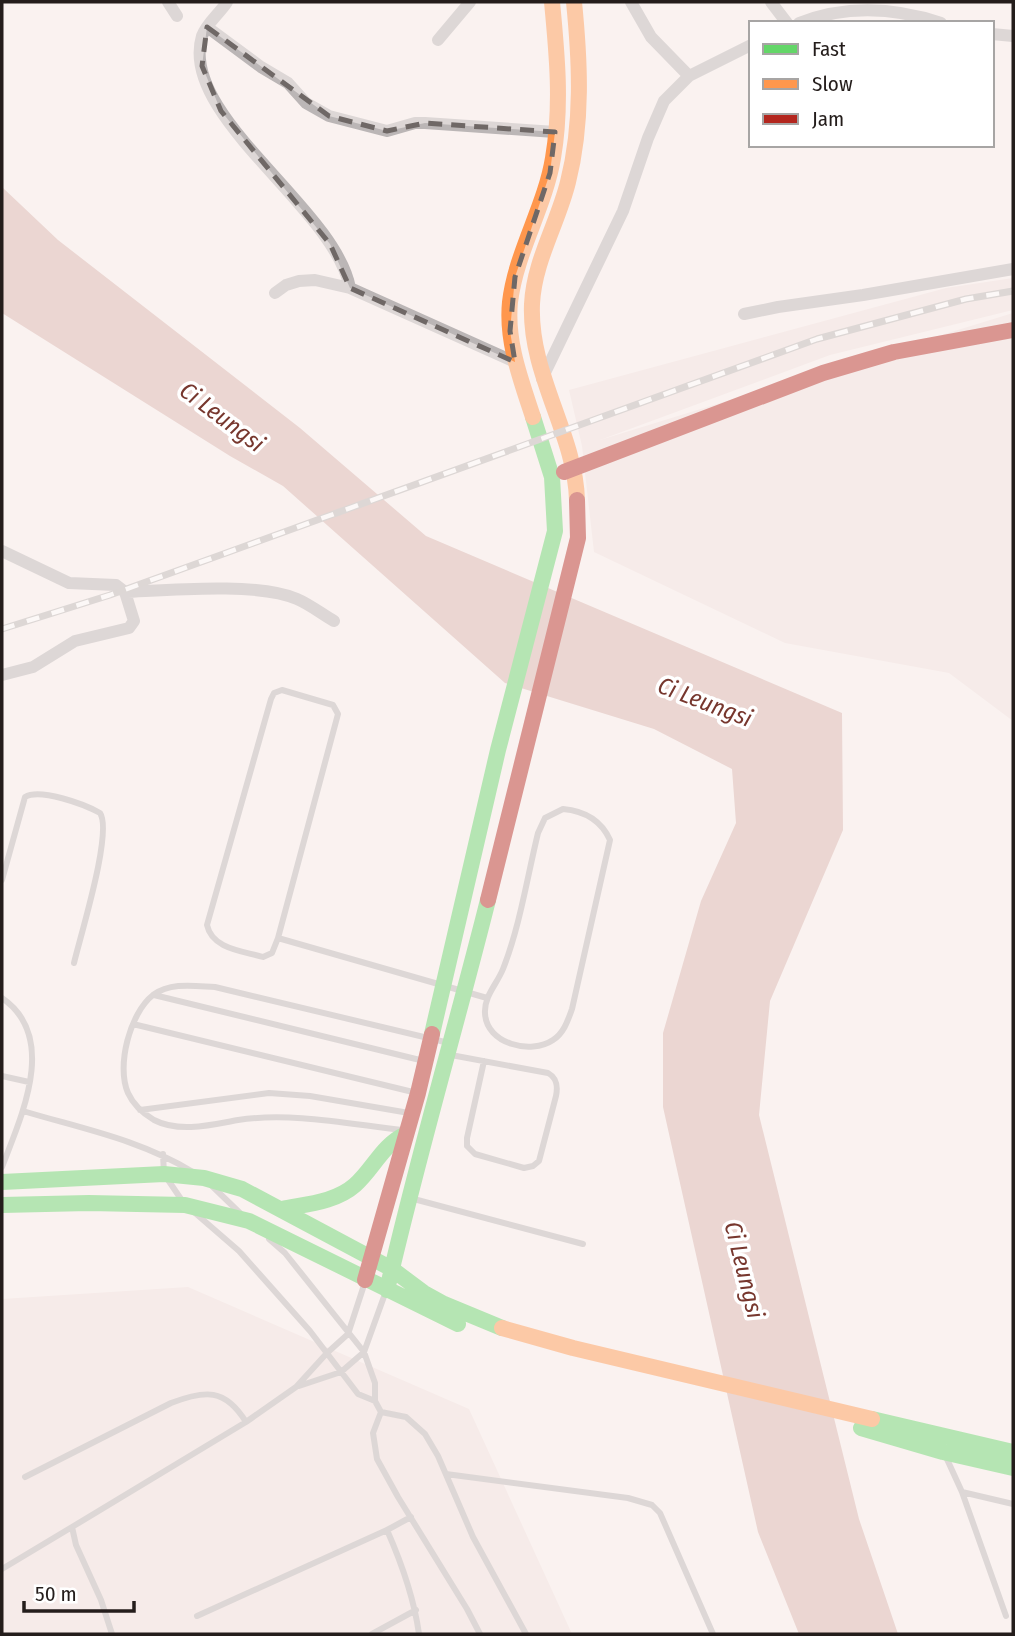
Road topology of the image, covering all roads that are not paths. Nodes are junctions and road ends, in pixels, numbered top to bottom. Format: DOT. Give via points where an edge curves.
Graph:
graph roads {
  1 [pos="168,2"];
  2 [pos="227,2"];
  3 [pos="470,2"];
  4 [pos="552,2"];
  5 [pos="574,2"];
  6 [pos="631,2"];
  7 [pos="771,2"];
  8 [pos="828,7"];
  9 [pos="177,16"];
  10 [pos="786,21"];
  11 [pos="803,21"];
  12 [pos="932,21"];
  13 [pos="207,27"];
  14 [pos="994,34"];
  15 [pos="1013,36"];
  16 [pos="439,40"];
  17 [pos="749,46"];
  18 [pos="689,76"];
  19 [pos="555,132"];
  20 [pos="1013,269"];
  21 [pos="350,288"];
  22 [pos="275,293"];
  23 [pos="744,314"];
  24 [pos="1013,330"];
  25 [pos="515,362"];
  26 [pos="542,379"];
  27 [pos="574,469"];
  28 [pos="552,477"];
  29 [pos="2,551"];
  30 [pos="125,592"];
  31 [pos="334,621"];
  32 [pos="2,675"];
  33 [pos="2,880"];
  34 [pos="278,938"];
  35 [pos="74,963"];
  36 [pos="443,986"];
  37 [pos="465,993"];
  38 [pos="154,995"];
  39 [pos="2,998"];
  40 [pos="487,998"];
  41 [pos="133,1024"];
  42 [pos="431,1039"];
  43 [pos="451,1049"];
  44 [pos="426,1062"];
  45 [pos="484,1062"];
  46 [pos="2,1076"];
  47 [pos="29,1082"];
  48 [pos="418,1093"];
  49 [pos="140,1110"];
  50 [pos="23,1111"];
  51 [pos="412,1114"];
  52 [pos="407,1132"];
  53 [pos="163,1154"];
  54 [pos="2,1167"];
  55 [pos="164,1174"];
  56 [pos="204,1178"];
  57 [pos="2,1182"];
  58 [pos="408,1198"];
  59 [pos="2,1203"];
  60 [pos="185,1205"];
  61 [pos="282,1209"];
  62 [pos="249,1221"];
  63 [pos="583,1244"];
  64 [pos="372,1259"];
  65 [pos="392,1269"];
  66 [pos="365,1280"];
  67 [pos="387,1290"];
  68 [pos="348,1334"];
  69 [pos="364,1352"];
  70 [pos="327,1353"];
  71 [pos="341,1372"];
  72 [pos="695,1380"];
  73 [pos="296,1387"];
  74 [pos="375,1401"];
  75 [pos="381,1412"];
  76 [pos="246,1422"];
  77 [pos="860,1422"];
  78 [pos="943,1452"];
  79 [pos="1013,1452"];
  80 [pos="1013,1468"];
  81 [pos="446,1474"];
  82 [pos="24,1477"];
  83 [pos="962,1492"];
  84 [pos="1013,1504"];
  85 [pos="411,1517"];
  86 [pos="72,1527"];
  87 [pos="387,1530"];
  88 [pos="2,1569"];
  89 [pos="416,1610"];
  90 [pos="197,1616"];
  91 [pos="1006,1616"];
  92 [pos="112,1634"];
  93 [pos="372,1634"];
  94 [pos="419,1634"];
  95 [pos="480,1634"];
  96 [pos="526,1634"];
  97 [pos="713,1634"];
  1 -- 9 [label="street"];
  2 -- 13 [label="street"];
  3 -- 16 [label="street"];
  4 -- 19 [label="street" via="559,71"];
  5 -- 26 [label="street" via="580,64 577,140 533,290"];
  6 -- 18 [label="street" via="651,37"];
  7 -- 10 [label="street"];
  8 -- 11 [label="street"];
  8 -- 12 [label="street" via="890,11"];
  13 -- 19 [label="street" via="329,116 387,131 425,123"];
  13 -- 21 [label="street" via="200,48 202,66 221,111 302,205 347,270"];
  14 -- 15 [label="street"];
  17 -- 18 [label="street"];
  18 -- 26 [label="street" via="664,101 623,211"];
  19 -- 25 [label="street" via="550,173 512,291 510,331"];
  20 -- 23 [label="street"];
  21 -- 22 [label="street" via="299,281"];
  21 -- 25 [label="street"];
  24 -- 27 [label="street" via="894,352 823,373"];
  25 -- 28 [label="street"];
  26 -- 27 [label="street"];
  27 -- 28 [label="street"];
  27 -- 37 [label="street" via="578,538"];
  28 -- 36 [label="street" via="555,531"];
  29 -- 30 [label="street" via="69,583 116,585"];
  30 -- 31 [label="street" via="241,589 275,593 296,599"];
  30 -- 32 [label="street" via="134,621 130,628 75,641 33,667"];
  33 -- 35 [label="lane" via="24,797 42,793 100,813 104,841"];
  34 -- 34 [label="lane" via="272,953 263,957 218,943 206,925 271,699 282,690 333,705 338,714"];
  34 -- 36 [label="lane"];
  36 -- 37 [label="lane"];
  36 -- 42 [label="street"];
  37 -- 40 [label="lane"];
  37 -- 43 [label="street"];
  38 -- 41 [label="lane"];
  38 -- 42 [label="lane" via="168,987 215,987"];
  38 -- 44 [label="lane"];
  39 -- 47 [label="lane" via="15,1009 31,1041"];
  40 -- 40 [label="lane" via="489,1029 523,1047 555,1039 566,1025 610,840 597,820 577,810 545,818 509,952"];
  41 -- 48 [label="lane"];
  41 -- 49 [label="lane" via="125,1054 125,1083"];
  42 -- 43 [label="lane"];
  42 -- 44 [label="street"];
  43 -- 45 [label="lane"];
  43 -- 58 [label="street"];
  44 -- 48 [label="street"];
  45 -- 45 [label="lane" via="548,1073 557,1083 539,1161 533,1166 524,1168 475,1154 467,1146"];
  46 -- 47 [label="lane"];
  47 -- 50 [label="lane"];
  48 -- 51 [label="street"];
  49 -- 51 [label="lane" via="269,1093"];
  49 -- 52 [label="lane" via="178,1127 265,1117"];
  50 -- 53 [label="lane"];
  50 -- 54 [label="lane"];
  51 -- 52 [label="street"];
  52 -- 61 [label="street" via="388,1143 344,1193"];
  52 -- 64 [label="street"];
  53 -- 55 [label="lane"];
  53 -- 56 [label="lane"];
  55 -- 56 [label="street"];
  55 -- 57 [label="street"];
  55 -- 60 [label="lane"];
  56 -- 61 [label="street" via="242,1189"];
  56 -- 62 [label="lane"];
  58 -- 63 [label="lane"];
  58 -- 65 [label="street"];
  59 -- 60 [label="street"];
  60 -- 62 [label="street"];
  60 -- 70 [label="lane" via="239,1251"];
  61 -- 64 [label="street"];
  62 -- 66 [label="street"];
  62 -- 68 [label="lane" via="285,1254"];
  64 -- 65 [label="street"];
  64 -- 66 [label="street"];
  65 -- 67 [label="street"];
  65 -- 72 [label="street" via="444,1304 495,1326"];
  66 -- 67 [label="street"];
  66 -- 68 [label="lane"];
  67 -- 69 [label="lane"];
  67 -- 72 [label="street" via="460,1325 519,1344"];
  68 -- 69 [label="lane"];
  68 -- 70 [label="lane"];
  69 -- 71 [label="lane"];
  69 -- 74 [label="lane" via="375,1383"];
  70 -- 71 [label="lane"];
  70 -- 73 [label="lane"];
  71 -- 73 [label="lane"];
  71 -- 74 [label="lane" via="358,1394"];
  72 -- 77 [label="street"];
  73 -- 76 [label="lane"];
  74 -- 75 [label="lane"];
  75 -- 81 [label="lane" via="406,1417 420,1428"];
  75 -- 85 [label="lane" via="373,1433 377,1459"];
  76 -- 82 [label="lane" via="230,1401 192,1395"];
  76 -- 86 [label="lane"];
  77 -- 78 [label="street"];
  77 -- 79 [label="street"];
  78 -- 80 [label="street"];
  78 -- 83 [label="lane"];
  81 -- 96 [label="lane" via="473,1537"];
  81 -- 97 [label="lane" via="652,1505 660,1513"];
  83 -- 84 [label="lane"];
  83 -- 91 [label="lane"];
  85 -- 87 [label="lane"];
  85 -- 95 [label="lane"];
  86 -- 88 [label="lane"];
  86 -- 92 [label="lane"];
  87 -- 89 [label="lane"];
  87 -- 90 [label="lane"];
  89 -- 93 [label="lane"];
  89 -- 94 [label="lane"];
}
